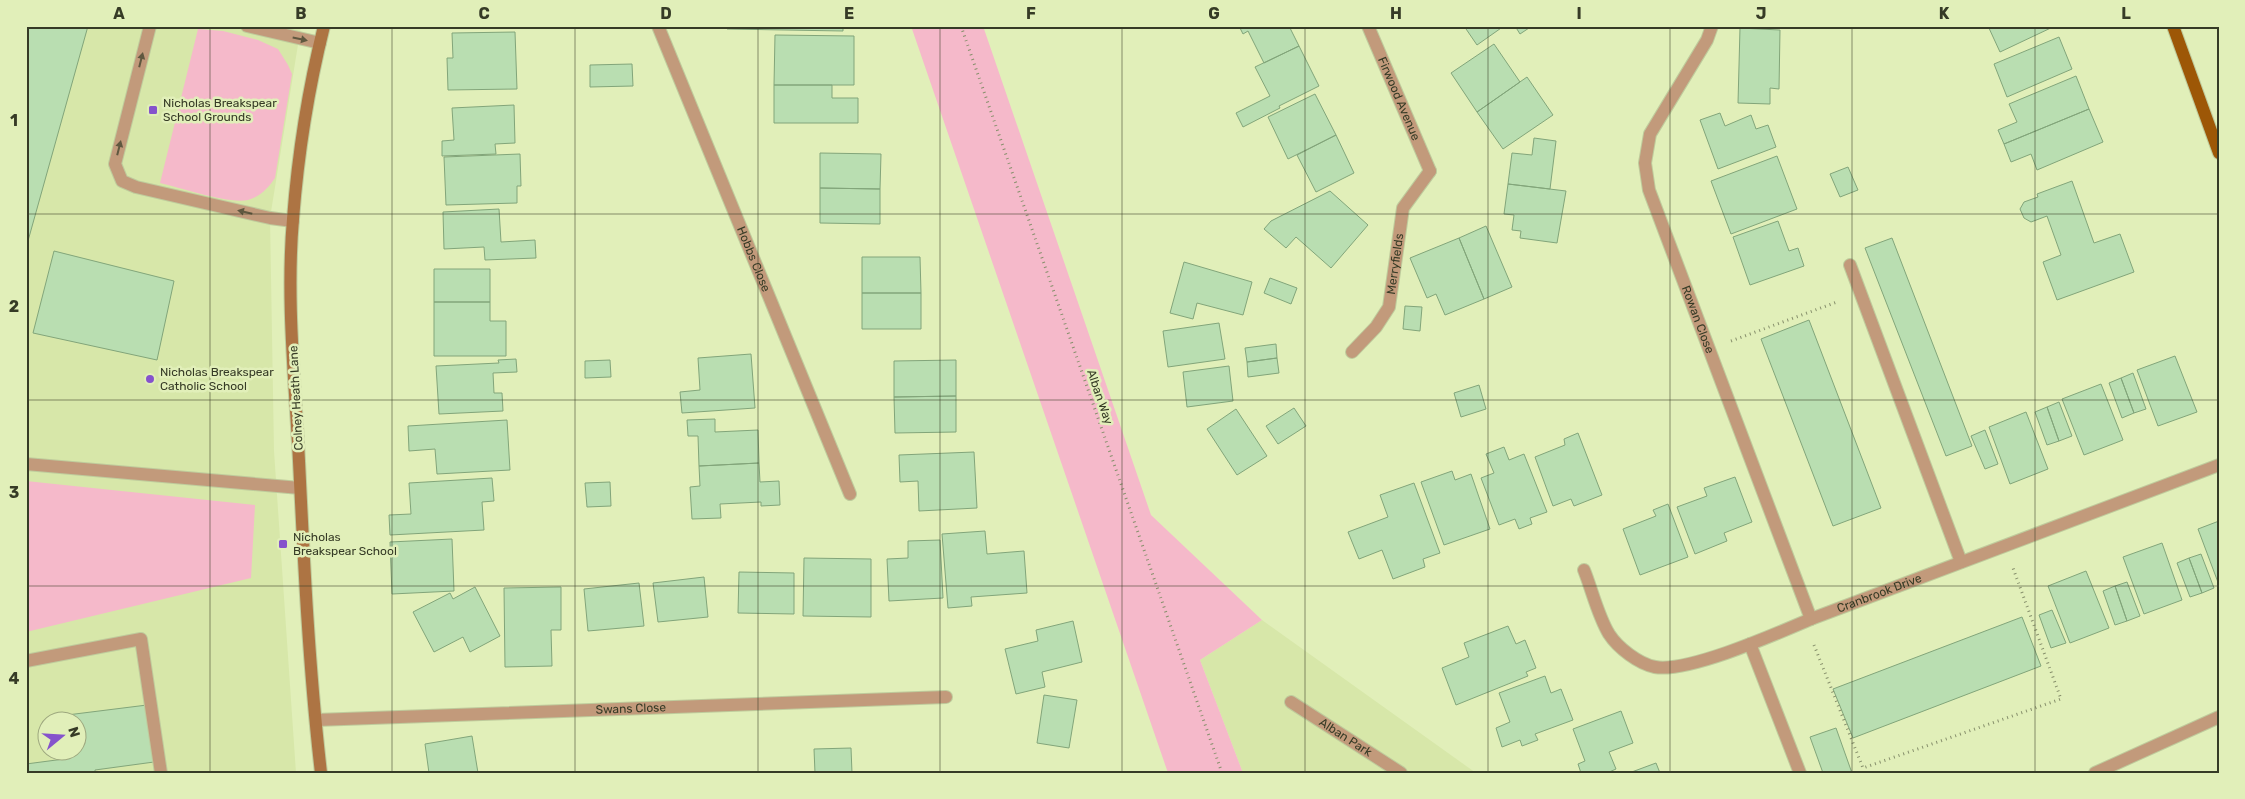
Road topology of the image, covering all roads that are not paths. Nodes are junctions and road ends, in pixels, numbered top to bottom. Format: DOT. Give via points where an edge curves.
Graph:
graph roads {
  1 [pos="150,26"];
  2 [pos="246,26"];
  3 [pos="324,26"];
  4 [pos="658,26"];
  5 [pos="1368,26"];
  6 [pos="1712,26"];
  7 [pos="2173,26"];
  8 [pos="320,43"];
  9 [pos="2219,153"];
  10 [pos="1430,171"];
  11 [pos="292,221"];
  12 [pos="1850,265"];
  13 [pos="1352,352"];
  14 [pos="26,464"];
  15 [pos="2219,465"];
  16 [pos="300,488"];
  17 [pos="850,494"];
  18 [pos="1961,562"];
  19 [pos="1584,570"];
  20 [pos="1808,620"];
  21 [pos="1750,644"];
  22 [pos="26,661"];
  23 [pos="946,697"];
  24 [pos="1290,702"];
  25 [pos="2219,718"];
  26 [pos="316,720"];
  27 [pos="161,773"];
  28 [pos="321,773"];
  29 [pos="1401,773"];
  30 [pos="1800,773"];
  31 [pos="2095,773"];
  11 -- 1 [label="street, one-way" via="136,188 122,181 115,164"];
  2 -- 8 [label="street, one-way"];
  3 -- 8 [label="street, Colney Heath Lane"];
  4 -- 17 [label="street, Hobbs Close"];
  5 -- 10 [label="street, Firwood Avenue"];
  6 -- 20 [label="street, Rowan Close" via="1707,40 1650,134 1645,163 1649,190"];
  7 -- 9 [label="main road"];
  8 -- 11 [label="street, Colney Heath Lane" via="306,114"];
  10 -- 13 [label="street, Merryfields" via="1403,208 1389,307 1376,327"];
  11 -- 16 [label="street, Colney Heath Lane"];
  12 -- 18 [label="street"];
  14 -- 16 [label="street"];
  15 -- 18 [label="street, Cranbrook Drive"];
  16 -- 26 [label="street, Colney Heath Lane"];
  18 -- 20 [label="street, Cranbrook Drive"];
  19 -- 21 [label="street, Cranbrook Drive" via="1609,634 1631,656 1655,667 1682,666"];
  20 -- 21 [label="street, Cranbrook Drive"];
  21 -- 30 [label="street"];
  22 -- 27 [label="street" via="141,639"];
  23 -- 26 [label="street, Swans Close"];
  24 -- 29 [label="street, Alban Park"];
  25 -- 31 [label="street"];
  26 -- 28 [label="street, Colney Heath Lane"];
}
